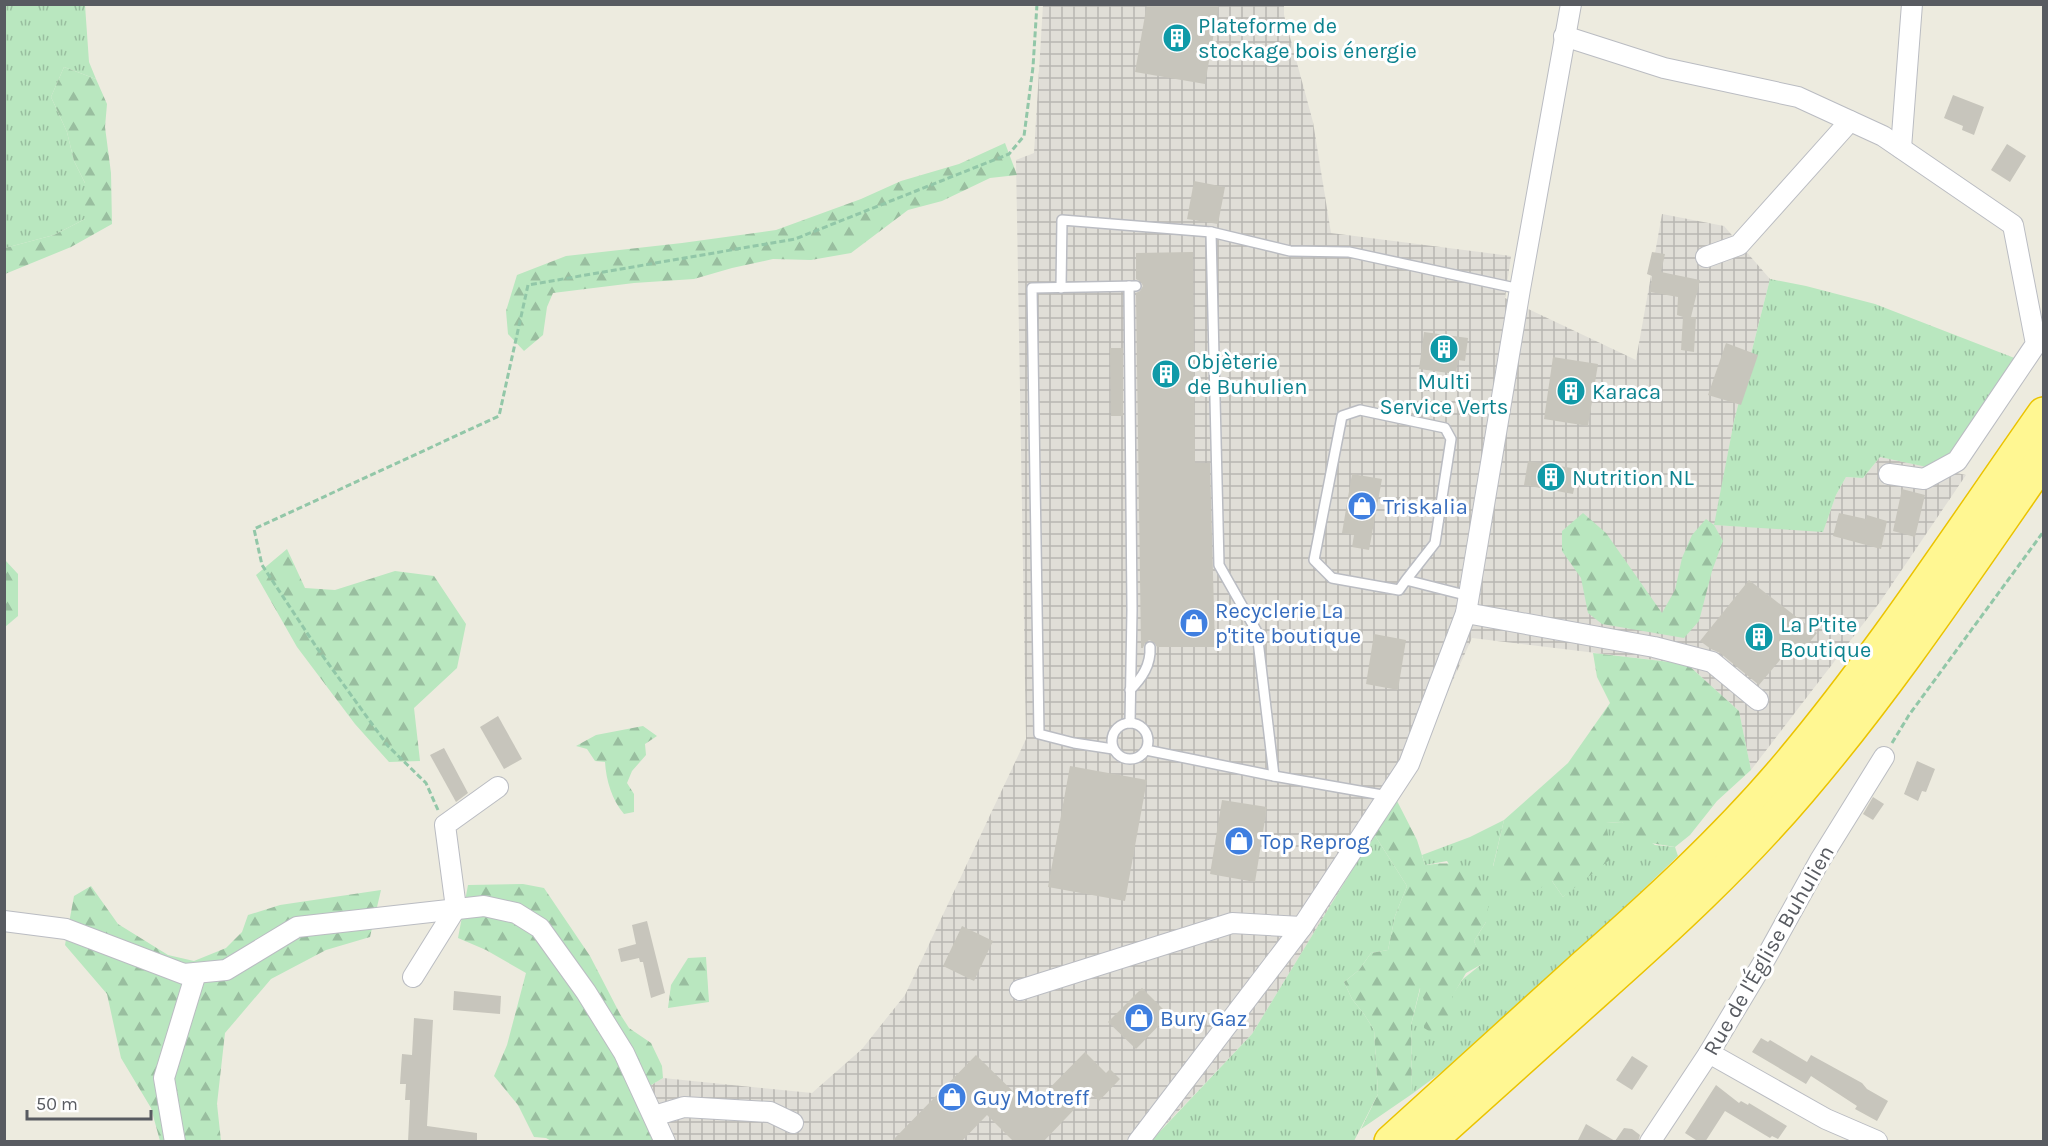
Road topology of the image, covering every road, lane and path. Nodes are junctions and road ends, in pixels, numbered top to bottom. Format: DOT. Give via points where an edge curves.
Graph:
graph roads {
  1 [pos="1037,4"];
  2 [pos="1571,4"];
  3 [pos="1912,4"];
  4 [pos="1564,36"];
  5 [pos="1850,121"];
  6 [pos="1901,148"];
  7 [pos="1210,232"];
  8 [pos="1706,257"];
  9 [pos="1061,288"];
  10 [pos="1520,289"];
  11 [pos="2043,414"];
  12 [pos="2043,458"];
  13 [pos="1889,474"];
  14 [pos="2043,531"];
  15 [pos="1406,580"];
  16 [pos="1468,604"];
  17 [pos="1150,647"];
  18 [pos="1130,690"];
  19 [pos="1758,700"];
  20 [pos="1130,723"];
  21 [pos="1113,749"];
  22 [pos="1146,750"];
  23 [pos="1884,757"];
  24 [pos="1274,776"];
  25 [pos="498,788"];
  26 [pos="1388,796"];
  27 [pos="445,825"];
  28 [pos="456,908"];
  29 [pos="4,921"];
  30 [pos="1302,927"];
  31 [pos="196,973"];
  32 [pos="413,977"];
  33 [pos="1020,990"];
  34 [pos="1709,1053"];
  35 [pos="654,1116"];
  36 [pos="793,1123"];
  37 [pos="1877,1141"];
  38 [pos="174,1142"];
  39 [pos="665,1142"];
  40 [pos="1138,1142"];
  41 [pos="1391,1142"];
  42 [pos="1428,1142"];
  43 [pos="1650,1142"];
  1 -- 27 [label="path" via="1024,136 1010,154 795,239 528,285 499,416 254,529 262,564 388,746 426,783"];
  2 -- 4 [label="street"];
  3 -- 6 [label="street"];
  4 -- 5 [label="street" via="1664,68 1798,97"];
  4 -- 10 [label="street"];
  5 -- 6 [label="street"];
  5 -- 8 [label="street" via="1739,245"];
  6 -- 13 [label="street" via="2013,225 2036,344 1958,460 1924,479"];
  7 -- 9 [label="lane" via="1062,220"];
  7 -- 10 [label="lane" via="1290,251 1349,252"];
  7 -- 24 [label="lane" via="1219,565 1257,632"];
  9 -- 18 [label="lane" via="1132,286"];
  9 -- 21 [label="lane" via="1032,288 1039,734"];
  10 -- 16 [label="street"];
  11 -- 41 [label="highway" via="1879,649 1782,773 1673,887"];
  12 -- 42 [label="highway" via="1900,663 1798,792 1729,868 1663,932"];
  14 -- 23 [label="path" via="1909,714"];
  15 -- 15 [label="lane" via="1400,590 1332,578 1314,560 1342,416 1360,410 1445,428 1451,439 1435,543"];
  15 -- 16 [label="lane"];
  16 -- 19 [label="street" via="1712,662"];
  16 -- 26 [label="street" via="1409,764"];
  17 -- 18 [label="lane" via="1143,678"];
  18 -- 20 [label="lane"];
  20 -- 21 [label="lane" via="1115,731"];
  20 -- 22 [label="lane" via="1147,735"];
  21 -- 22 [label="lane" via="1126,759 1138,758"];
  22 -- 24 [label="lane"];
  23 -- 34 [label="street, Rue de l'Église Buhulien"];
  24 -- 26 [label="lane"];
  25 -- 27 [label="street"];
  26 -- 30 [label="street"];
  27 -- 28 [label="street"];
  28 -- 31 [label="street" via="297,927 226,970"];
  28 -- 32 [label="street"];
  28 -- 35 [label="street" via="484,906 505,910 540,928 624,1053"];
  29 -- 31 [label="street" via="66,929 184,974"];
  30 -- 33 [label="street" via="1232,923"];
  30 -- 40 [label="street"];
  31 -- 38 [label="street" via="164,1078"];
  34 -- 37 [label="street" via="1826,1119"];
  34 -- 43 [label="street, Rue de l'Église Buhulien"];
  35 -- 36 [label="street" via="684,1107 770,1112"];
  35 -- 39 [label="street"];
}
